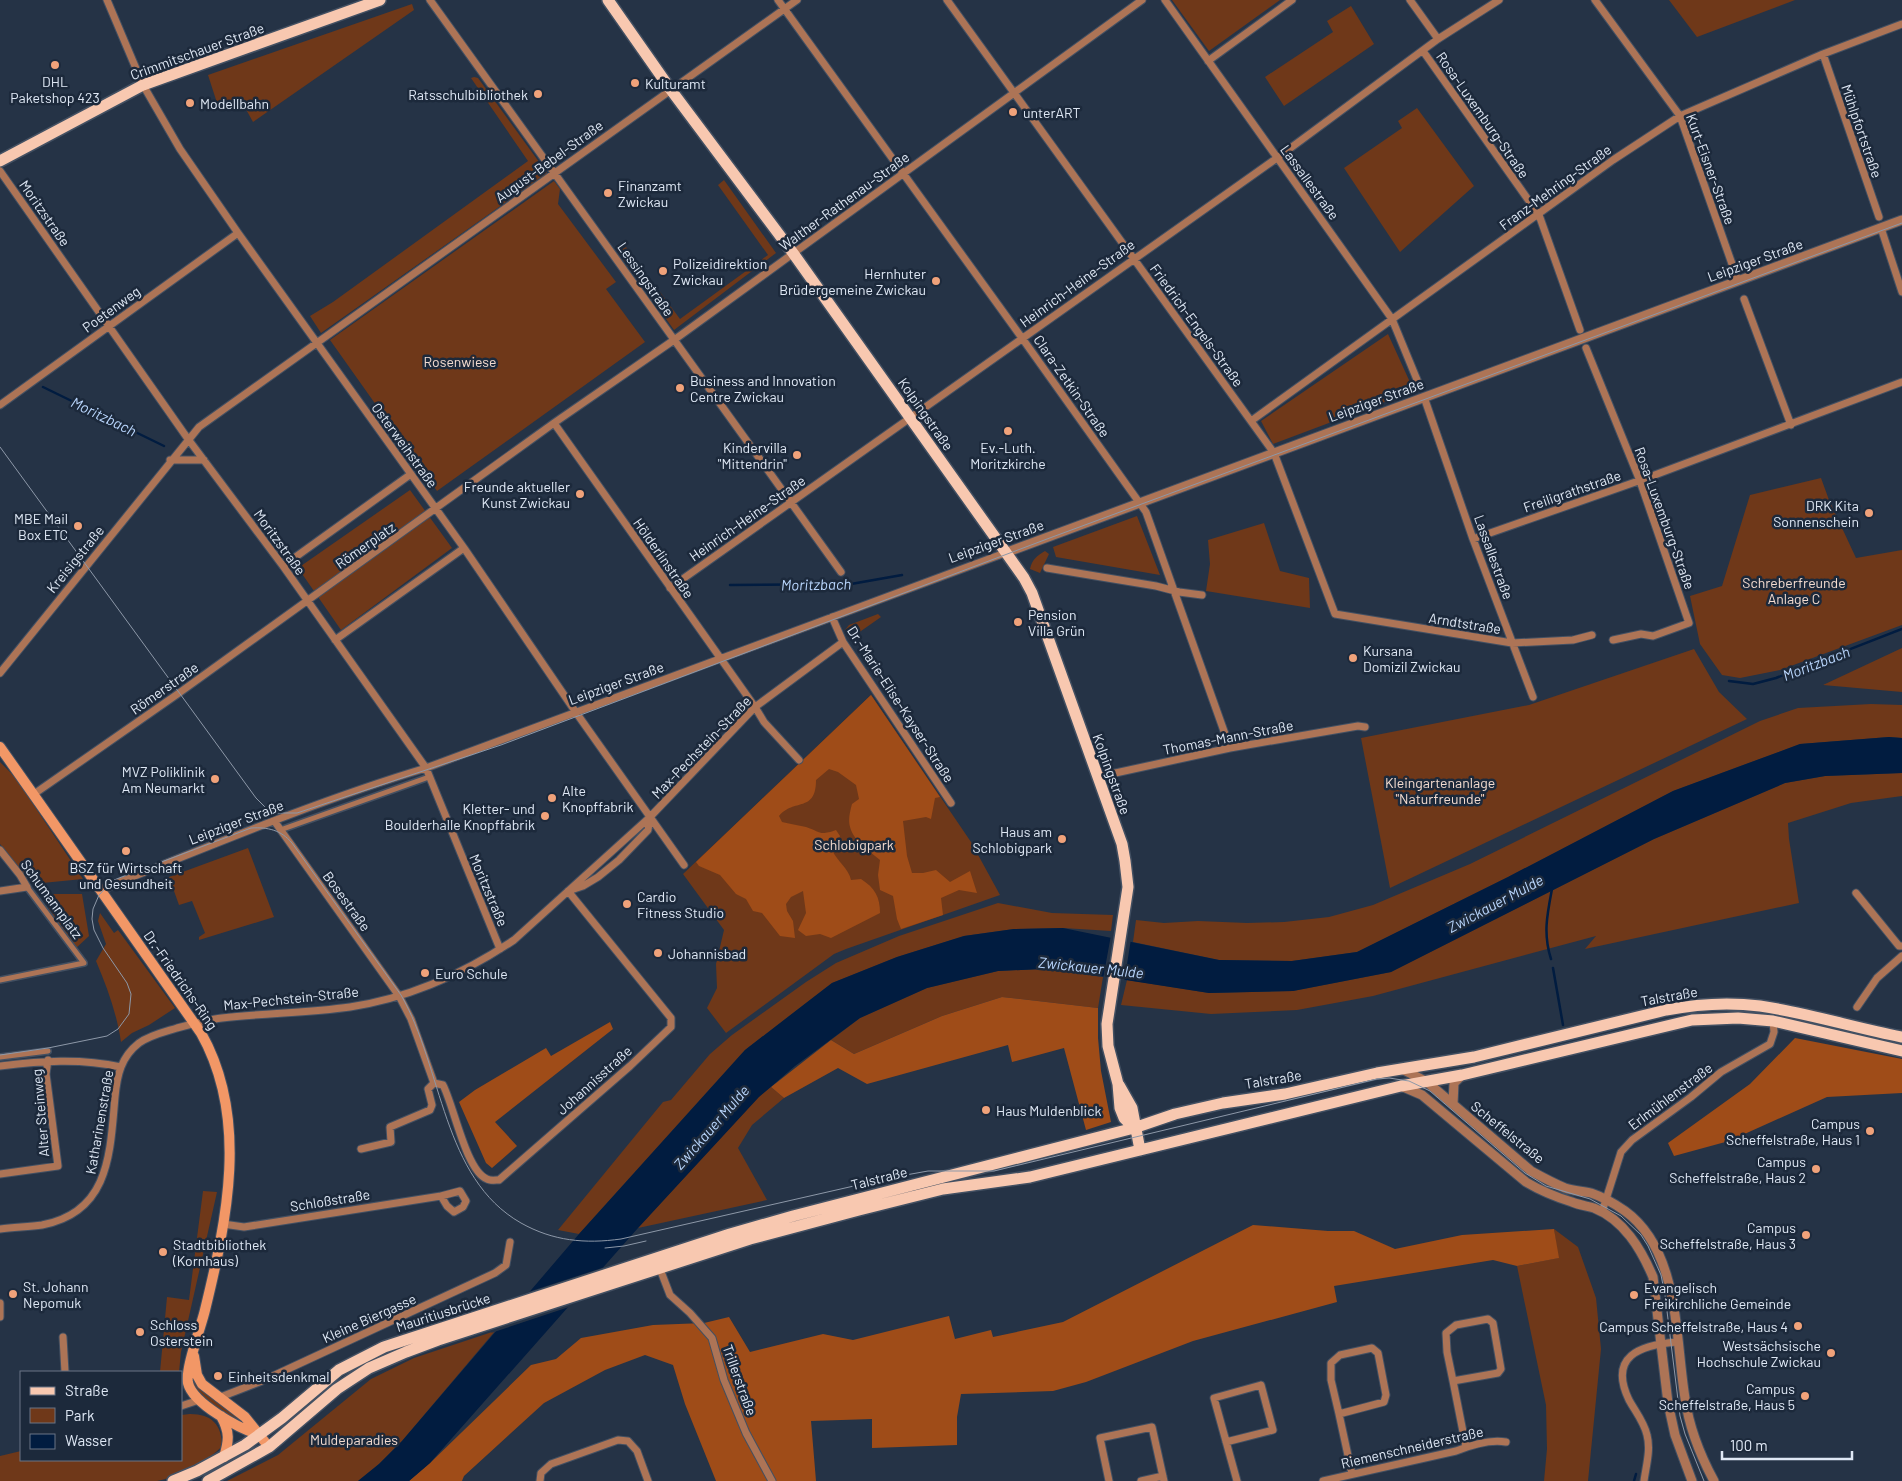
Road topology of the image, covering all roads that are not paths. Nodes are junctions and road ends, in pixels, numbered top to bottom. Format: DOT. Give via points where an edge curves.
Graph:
graph roads {
  1 [pos="107,0"];
  2 [pos="380,0"];
  3 [pos="430,0"];
  4 [pos="608,0"];
  5 [pos="778,0"];
  6 [pos="797,0"];
  7 [pos="947,0"];
  8 [pos="1142,0"];
  9 [pos="1165,0"];
  10 [pos="1292,0"];
  11 [pos="1410,0"];
  12 [pos="1499,0"];
  13 [pos="1595,0"];
  14 [pos="355,4"];
  15 [pos="785,9"];
  16 [pos="1902,24"];
  17 [pos="1438,39"];
  18 [pos="1423,51"];
  19 [pos="1822,54"];
  20 [pos="1208,61"];
  21 [pos="143,85"];
  22 [pos="671,90"];
  23 [pos="1014,93"];
  24 [pos="1680,116"];
  25 [pos="1277,158"];
  26 [pos="0,160"];
  27 [pos="0,171"];
  28 [pos="554,173"];
  29 [pos="903,173"];
  30 [pos="1539,215"];
  31 [pos="1879,217"];
  32 [pos="1902,220"];
  33 [pos="1881,228"];
  34 [pos="238,233"];
  35 [pos="793,253"];
  36 [pos="1133,258"];
  37 [pos="1738,281"];
  38 [pos="1902,292"];
  39 [pos="1744,299"];
  40 [pos="1392,319"];
  41 [pos="109,326"];
  42 [pos="1580,330"];
  43 [pos="1022,338"];
  44 [pos="674,340"];
  45 [pos="317,344"];
  46 [pos="1586,348"];
  47 [pos="1902,382"];
  48 [pos="1420,387"];
  49 [pos="1424,397"];
  50 [pos="0,405"];
  51 [pos="910,418"];
  52 [pos="1251,421"];
  53 [pos="554,423"];
  54 [pos="1791,424"];
  55 [pos="188,439"];
  56 [pos="1274,453"];
  57 [pos="170,460"];
  58 [pos="204,460"];
  59 [pos="410,474"];
  60 [pos="1640,481"];
  61 [pos="791,502"];
  62 [pos="1140,503"];
  63 [pos="436,508"];
  64 [pos="1473,539"];
  65 [pos="464,548"];
  66 [pos="1006,553"];
  67 [pos="283,566"];
  68 [pos="1048,568"];
  69 [pos="840,572"];
  70 [pos="670,588"];
  71 [pos="1174,591"];
  72 [pos="1202,595"];
  73 [pos="307,601"];
  74 [pos="1335,614"];
  75 [pos="832,617"];
  76 [pos="1592,636"];
  77 [pos="335,640"];
  78 [pos="1613,640"];
  79 [pos="843,642"];
  80 [pos="1512,643"];
  81 [pos="720,659"];
  82 [pos="0,673"];
  83 [pos="1533,697"];
  84 [pos="755,708"];
  85 [pos="576,712"];
  86 [pos="1364,727"];
  87 [pos="0,748"];
  88 [pos="1230,748"];
  89 [pos="799,760"];
  90 [pos="426,768"];
  91 [pos="429,777"];
  92 [pos="1098,777"];
  93 [pos="34,794"];
  94 [pos="950,803"];
  95 [pos="650,817"];
  96 [pos="275,822"];
  97 [pos="283,829"];
  98 [pos="0,850"];
  99 [pos="684,865"];
  100 [pos="27,887"];
  101 [pos="0,891"];
  102 [pos="101,891"];
  103 [pos="568,891"];
  104 [pos="1856,894"];
  105 [pos="1902,946"];
  106 [pos="500,949"];
  107 [pos="1902,956"];
  108 [pos="0,980"];
  109 [pos="399,996"];
  110 [pos="1856,1007"];
  111 [pos="1774,1020"];
  112 [pos="194,1024"];
  113 [pos="1902,1037"];
  114 [pos="48,1050"];
  115 [pos="1902,1051"];
  116 [pos="0,1057"];
  117 [pos="48,1060"];
  118 [pos="0,1066"];
  119 [pos="120,1066"];
  120 [pos="1462,1075"];
  121 [pos="1420,1077"];
  122 [pos="434,1083"];
  123 [pos="1401,1086"];
  124 [pos="1422,1095"];
  125 [pos="1453,1104"];
  126 [pos="1134,1128"];
  127 [pos="360,1149"];
  128 [pos="1140,1150"];
  129 [pos="0,1174"];
  130 [pos="441,1196"];
  131 [pos="1606,1199"];
  132 [pos="1602,1212"];
  133 [pos="223,1224"];
  134 [pos="0,1228"];
  135 [pos="510,1242"];
  136 [pos="659,1264"];
  137 [pos="0,1303"];
  138 [pos="0,1317"];
  139 [pos="63,1337"];
  140 [pos="1677,1342"];
  141 [pos="1662,1343"];
  142 [pos="193,1353"];
  143 [pos="65,1371"];
  144 [pos="1453,1381"];
  145 [pos="218,1398"];
  146 [pos="199,1400"];
  147 [pos="182,1406"];
  148 [pos="1339,1414"];
  149 [pos="221,1415"];
  150 [pos="260,1435"];
  151 [pos="1226,1442"];
  152 [pos="1506,1442"];
  153 [pos="270,1447"];
  154 [pos="1466,1447"];
  155 [pos="224,1458"];
  156 [pos="1352,1474"];
  157 [pos="1164,1479"];
  158 [pos="173,1481"];
  159 [pos="208,1481"];
  160 [pos="540,1481"];
  161 [pos="648,1481"];
  162 [pos="772,1481"];
  163 [pos="1110,1481"];
  164 [pos="1141,1481"];
  165 [pos="1237,1481"];
  166 [pos="1323,1481"];
  167 [pos="1644,1481"];
  168 [pos="1692,1481"];
  169 [pos="1714,1481"];
  1 -- 21 [label="street, Osterweihstraße"];
  2 -- 14 [label="main road, Crimmitschauer Straße"];
  3 -- 28 [label="street, Lessingstraße"];
  4 -- 22 [label="main road, Kolpingstraße"];
  5 -- 15 [label="street, Clara-Zetkin-Straße"];
  6 -- 15 [label="street, August-Bebel-Straße"];
  7 -- 23 [label="street, Friedrich-Engels-Straße"];
  8 -- 23 [label="street, Walther-Rathenau-Straße"];
  9 -- 20 [label="street, Lassallestraße"];
  10 -- 20 [label="street"];
  11 -- 17 [label="street, Rosa-Luxemburg-Straße"];
  12 -- 17 [label="street, Heinrich-Heine-Straße"];
  13 -- 24 [label="street, Kurt-Eisner-Straße"];
  14 -- 21 [label="main road, Crimmitschauer Straße"];
  15 -- 22 [label="street, August-Bebel-Straße"];
  15 -- 29 [label="street, Clara-Zetkin-Straße"];
  16 -- 19 [label="street, Franz-Mehring-Straße"];
  17 -- 18 [label="street, Heinrich-Heine-Straße"];
  18 -- 25 [label="street, Heinrich-Heine-Straße"];
  18 -- 30 [label="street, Rosa-Luxemburg-Straße"];
  19 -- 24 [label="street, Franz-Mehring-Straße"];
  19 -- 31 [label="street, Mühlpfortstraße"];
  20 -- 25 [label="street, Lassallestraße"];
  21 -- 26 [label="main road, Crimmitschauer Straße"];
  21 -- 34 [label="street, Osterweihstraße" via="180,149"];
  22 -- 28 [label="street, August-Bebel-Straße"];
  22 -- 35 [label="main road, Kolpingstraße"];
  23 -- 29 [label="street, Walther-Rathenau-Straße"];
  23 -- 36 [label="street, Friedrich-Engels-Straße"];
  24 -- 30 [label="street, Franz-Mehring-Straße"];
  24 -- 37 [label="street, Kurt-Eisner-Straße"];
  25 -- 36 [label="street, Heinrich-Heine-Straße"];
  25 -- 40 [label="street, Lassallestraße"];
  27 -- 41 [label="street, Moritzstraße"];
  28 -- 44 [label="street, Lessingstraße"];
  28 -- 45 [label="street, August-Bebel-Straße"];
  29 -- 35 [label="street, Walther-Rathenau-Straße"];
  29 -- 43 [label="street, Clara-Zetkin-Straße"];
  30 -- 40 [label="street, Franz-Mehring-Straße"];
  30 -- 42 [label="street, Rosa-Luxemburg-Straße"];
  32 -- 33 [label="street, Leipziger Straße"];
  33 -- 37 [label="street, Leipziger Straße"];
  33 -- 38 [label="street"];
  34 -- 41 [label="street, Poetenweg"];
  34 -- 45 [label="street, Osterweihstraße"];
  35 -- 44 [label="street, Walther-Rathenau-Straße"];
  35 -- 51 [label="main road, Kolpingstraße"];
  36 -- 43 [label="street, Heinrich-Heine-Straße"];
  36 -- 52 [label="street, Friedrich-Engels-Straße"];
  37 -- 49 [label="street, Leipziger Straße"];
  39 -- 54 [label="street"];
  40 -- 48 [label="street, Lassallestraße"];
  40 -- 52 [label="street, Franz-Mehring-Straße"];
  41 -- 50 [label="street, Poetenweg"];
  41 -- 55 [label="street, Moritzstraße"];
  43 -- 51 [label="street, Heinrich-Heine-Straße"];
  43 -- 62 [label="street, Clara-Zetkin-Straße"];
  44 -- 53 [label="street, Walther-Rathenau-Straße"];
  44 -- 61 [label="street, Lessingstraße"];
  45 -- 55 [label="street, Kreisigstraße" via="198,427"];
  45 -- 59 [label="street, Osterweihstraße"];
  46 -- 60 [label="street, Rosa-Luxemburg-Straße"];
  47 -- 54 [label="street, Freiligrathstraße"];
  49 -- 56 [label="street, Leipziger Straße"];
  49 -- 64 [label="street, Lassallestraße"];
  51 -- 61 [label="street, Heinrich-Heine-Straße"];
  51 -- 66 [label="main road, Kolpingstraße"];
  52 -- 56 [label="street, Friedrich-Engels-Straße"];
  53 -- 63 [label="street, Walther-Rathenau-Straße"];
  53 -- 70 [label="street, Hölderlinstraße"];
  54 -- 60 [label="street, Freiligrathstraße"];
  55 -- 57 [label="street, Kreisigstraße"];
  55 -- 58 [label="street, Moritzstraße"];
  56 -- 62 [label="street, Leipziger Straße"];
  56 -- 74 [label="street, Friedrich-Engels-Straße"];
  57 -- 58 [label="street"];
  57 -- 82 [label="street, Kreisigstraße"];
  58 -- 67 [label="street, Moritzstraße"];
  59 -- 63 [label="street, Osterweihstraße"];
  59 -- 67 [label="street"];
  60 -- 64 [label="street, Freiligrathstraße"];
  60 -- 78 [label="street, Rosa-Luxemburg-Straße" via="1688,623 1653,636 1641,634"];
  61 -- 69 [label="street, Lessingstraße"];
  61 -- 70 [label="street, Heinrich-Heine-Straße"];
  62 -- 66 [label="street, Leipziger Straße"];
  62 -- 71 [label="street, Clara-Zetkin-Straße"];
  63 -- 65 [label="street, Osterweihstraße"];
  63 -- 73 [label="street, Römerplatz"];
  64 -- 80 [label="street, Lassallestraße"];
  65 -- 77 [label="street"];
  65 -- 85 [label="street, Osterweihstraße"];
  66 -- 75 [label="street, Leipziger Straße"];
  66 -- 92 [label="main road, Kolpingstraße" via="1032,594"];
  67 -- 73 [label="street, Moritzstraße"];
  68 -- 71 [label="street"];
  70 -- 81 [label="street, Hölderlinstraße"];
  71 -- 72 [label="street"];
  71 -- 88 [label="street, Clara-Zetkin-Straße"];
  73 -- 77 [label="street, Moritzstraße"];
  73 -- 93 [label="street, Römerstraße"];
  74 -- 80 [label="street, Arndtstraße"];
  75 -- 79 [label="street, Dr.-Marie-Elise-Kayser-Straße"];
  75 -- 81 [label="street, Leipziger Straße"];
  76 -- 80 [label="street, Arndtstraße"];
  77 -- 90 [label="street, Moritzstraße"];
  79 -- 84 [label="street, Max-Pechstein-Straße"];
  79 -- 94 [label="street, Dr.-Marie-Elise-Kayser-Straße"];
  80 -- 83 [label="street, Lassallestraße"];
  81 -- 84 [label="street, Hölderlinstraße"];
  81 -- 85 [label="street, Leipziger Straße"];
  84 -- 89 [label="street, Hölderlinstraße"];
  84 -- 95 [label="street, Max-Pechstein-Straße"];
  85 -- 90 [label="street, Leipziger Straße"];
  85 -- 95 [label="street, Osterweihstraße"];
  86 -- 88 [label="street, Thomas-Mann-Straße"];
  87 -- 93 [label="main road, Dr.-Friedrichs-Ring"];
  88 -- 92 [label="street, Thomas-Mann-Straße"];
  90 -- 91 [label="street, Moritzstraße"];
  90 -- 96 [label="street, Leipziger Straße" via="372,784"];
  91 -- 97 [label="street, Leipziger Straße"];
  91 -- 106 [label="street, Moritzstraße"];
  92 -- 126 [label="main road, Kolpingstraße" via="1125,861 1127,891 1108,1009 1108,1046 1122,1113"];
  93 -- 102 [label="main road, Dr.-Friedrichs-Ring"];
  95 -- 99 [label="street, Osterweihstraße"];
  95 -- 103 [label="street, Max-Pechstein-Straße"];
  95 -- 103 [label="street, Max-Pechstein-Straße" via="648,830 620,860 598,878"];
  96 -- 102 [label="street, Leipziger Straße"];
  96 -- 109 [label="street, Bosestraße"];
  98 -- 100 [label="street, Schumannplatz"];
  100 -- 101 [label="street"];
  100 -- 108 [label="street, Schumannplatz" via="84,963"];
  102 -- 112 [label="main road, Dr.-Friedrichs-Ring"];
  103 -- 106 [label="street, Max-Pechstein-Straße"];
  103 -- 122 [label="street, Johannisstraße" via="671,1018 671,1027 499,1180 487,1179 476,1170 443,1085"];
  104 -- 105 [label="street"];
  106 -- 109 [label="street, Max-Pechstein-Straße" via="460,971"];
  107 -- 110 [label="street" via="1877,978"];
  109 -- 112 [label="street, Max-Pechstein-Straße" via="350,1007 221,1018"];
  109 -- 122 [label="street, Bosestraße" via="411,1019"];
  111 -- 115 [label="main road, Talstraße"];
  111 -- 120 [label="main road, Talstraße" via="1692,1020"];
  111 -- 131 [label="street, Erlmühlenstraße" via="1770,1044 1721,1072 1632,1140 1621,1152"];
  112 -- 119 [label="street, Katharinenstraße" via="159,1033 140,1042"];
  112 -- 133 [label="main road, Dr.-Friedrichs-Ring" via="209,1048 227,1108 230,1161"];
  113 -- 121 [label="main road, Talstraße" via="1759,1006 1708,1004 1666,1010 1474,1057"];
  114 -- 116 [label="street"];
  117 -- 118 [label="street, Alter Steinweg"];
  117 -- 119 [label="street, Alter Steinweg"];
  117 -- 129 [label="street, Alter Steinweg" via="46,1074 58,1166"];
  119 -- 134 [label="street, Katharinenstraße" via="112,1134 96,1192 65,1217 42,1225"];
  120 -- 121 [label="main road, Talstraße"];
  120 -- 125 [label="street" via="1454,1083"];
  121 -- 123 [label="main road, Talstraße"];
  121 -- 124 [label="street, Scheffelstraße"];
  121 -- 125 [label="street, Scheffelstraße"];
  121 -- 126 [label="main road, Talstraße" via="1402,1069 1377,1073 1174,1114"];
  122 -- 127 [label="street" via="428,1089 430,1110 390,1127 391,1142"];
  123 -- 124 [label="street, Scheffelstraße"];
  123 -- 128 [label="main road, Talstraße"];
  124 -- 132 [label="street, Scheffelstraße" via="1526,1182 1543,1192"];
  125 -- 131 [label="street, Scheffelstraße" via="1531,1171 1549,1182"];
  126 -- 128 [label="main road"];
  126 -- 136 [label="main road, Talstraße" via="784,1218 730,1234"];
  128 -- 136 [label="main road, Talstraße" via="1030,1177 920,1194"];
  130 -- 133 [label="street, Schloßstraße" via="244,1227"];
  131 -- 132 [label="street, Erlmühlenstraße"];
  131 -- 140 [label="street, Scheffelstraße" via="1637,1221 1659,1253 1668,1281"];
  132 -- 141 [label="street, Scheffelstraße" via="1622,1226 1646,1260 1653,1278"];
  133 -- 142 [label="main road, Dr.-Friedrichs-Ring"];
  135 -- 145 [label="street, Kleine Biergasse" via="506,1265 495,1273 262,1381"];
  136 -- 150 [label="main road, Mauritiusbrücke" via="384,1347 339,1370"];
  136 -- 153 [label="main road, Mauritiusbrücke" via="638,1276 438,1340 386,1360 353,1378"];
  136 -- 162 [label="street, Trillerstraße" via="670,1295 712,1338 724,1380 742,1424"];
  137 -- 138 [label="street"];
  139 -- 143 [label="street"];
  140 -- 141 [label="street"];
  140 -- 169 [label="street, Scheffelstraße" via="1691,1428"];
  141 -- 167 [label="street" via="1635,1352 1628,1358 1621,1380 1647,1435"];
  141 -- 168 [label="street, Scheffelstraße" via="1675,1435"];
  142 -- 145 [label="main road, Dr.-Friedrichs-Ring" via="199,1380"];
  142 -- 146 [label="main road, Dr.-Friedrichs-Ring" via="188,1378 190,1390"];
  144 -- 144 [label="street" via="1498,1373 1501,1369 1493,1323 1488,1319 1456,1324 1446,1333"];
  144 -- 154 [label="street"];
  145 -- 150 [label="main road, Dr.-Friedrichs-Ring" via="245,1418"];
  146 -- 147 [label="street"];
  146 -- 149 [label="main road, Dr.-Friedrichs-Ring"];
  148 -- 148 [label="street" via="1384,1402 1386,1395 1378,1353 1372,1348 1340,1355 1331,1363 1331,1380"];
  148 -- 156 [label="street"];
  149 -- 150 [label="main road, Dr.-Friedrichs-Ring" via="242,1429"];
  149 -- 155 [label="main road" via="229,1436"];
  150 -- 153 [label="main road, Dr.-Friedrichs-Ring"];
  150 -- 155 [label="main road"];
  151 -- 151 [label="street" via="1214,1398 1261,1385 1273,1430"];
  151 -- 165 [label="street"];
  152 -- 154 [label="street, Riemenschneiderstraße" via="1497,1440"];
  153 -- 159 [label="main road"];
  154 -- 156 [label="street, Riemenschneiderstraße"];
  155 -- 158 [label="main road"];
  156 -- 166 [label="street, Riemenschneiderstraße"];
  157 -- 163 [label="street" via="1152,1427 1100,1438"];
  157 -- 164 [label="street"];
  160 -- 161 [label="street" via="541,1473 551,1464 618,1440 628,1441 637,1450"];
}
